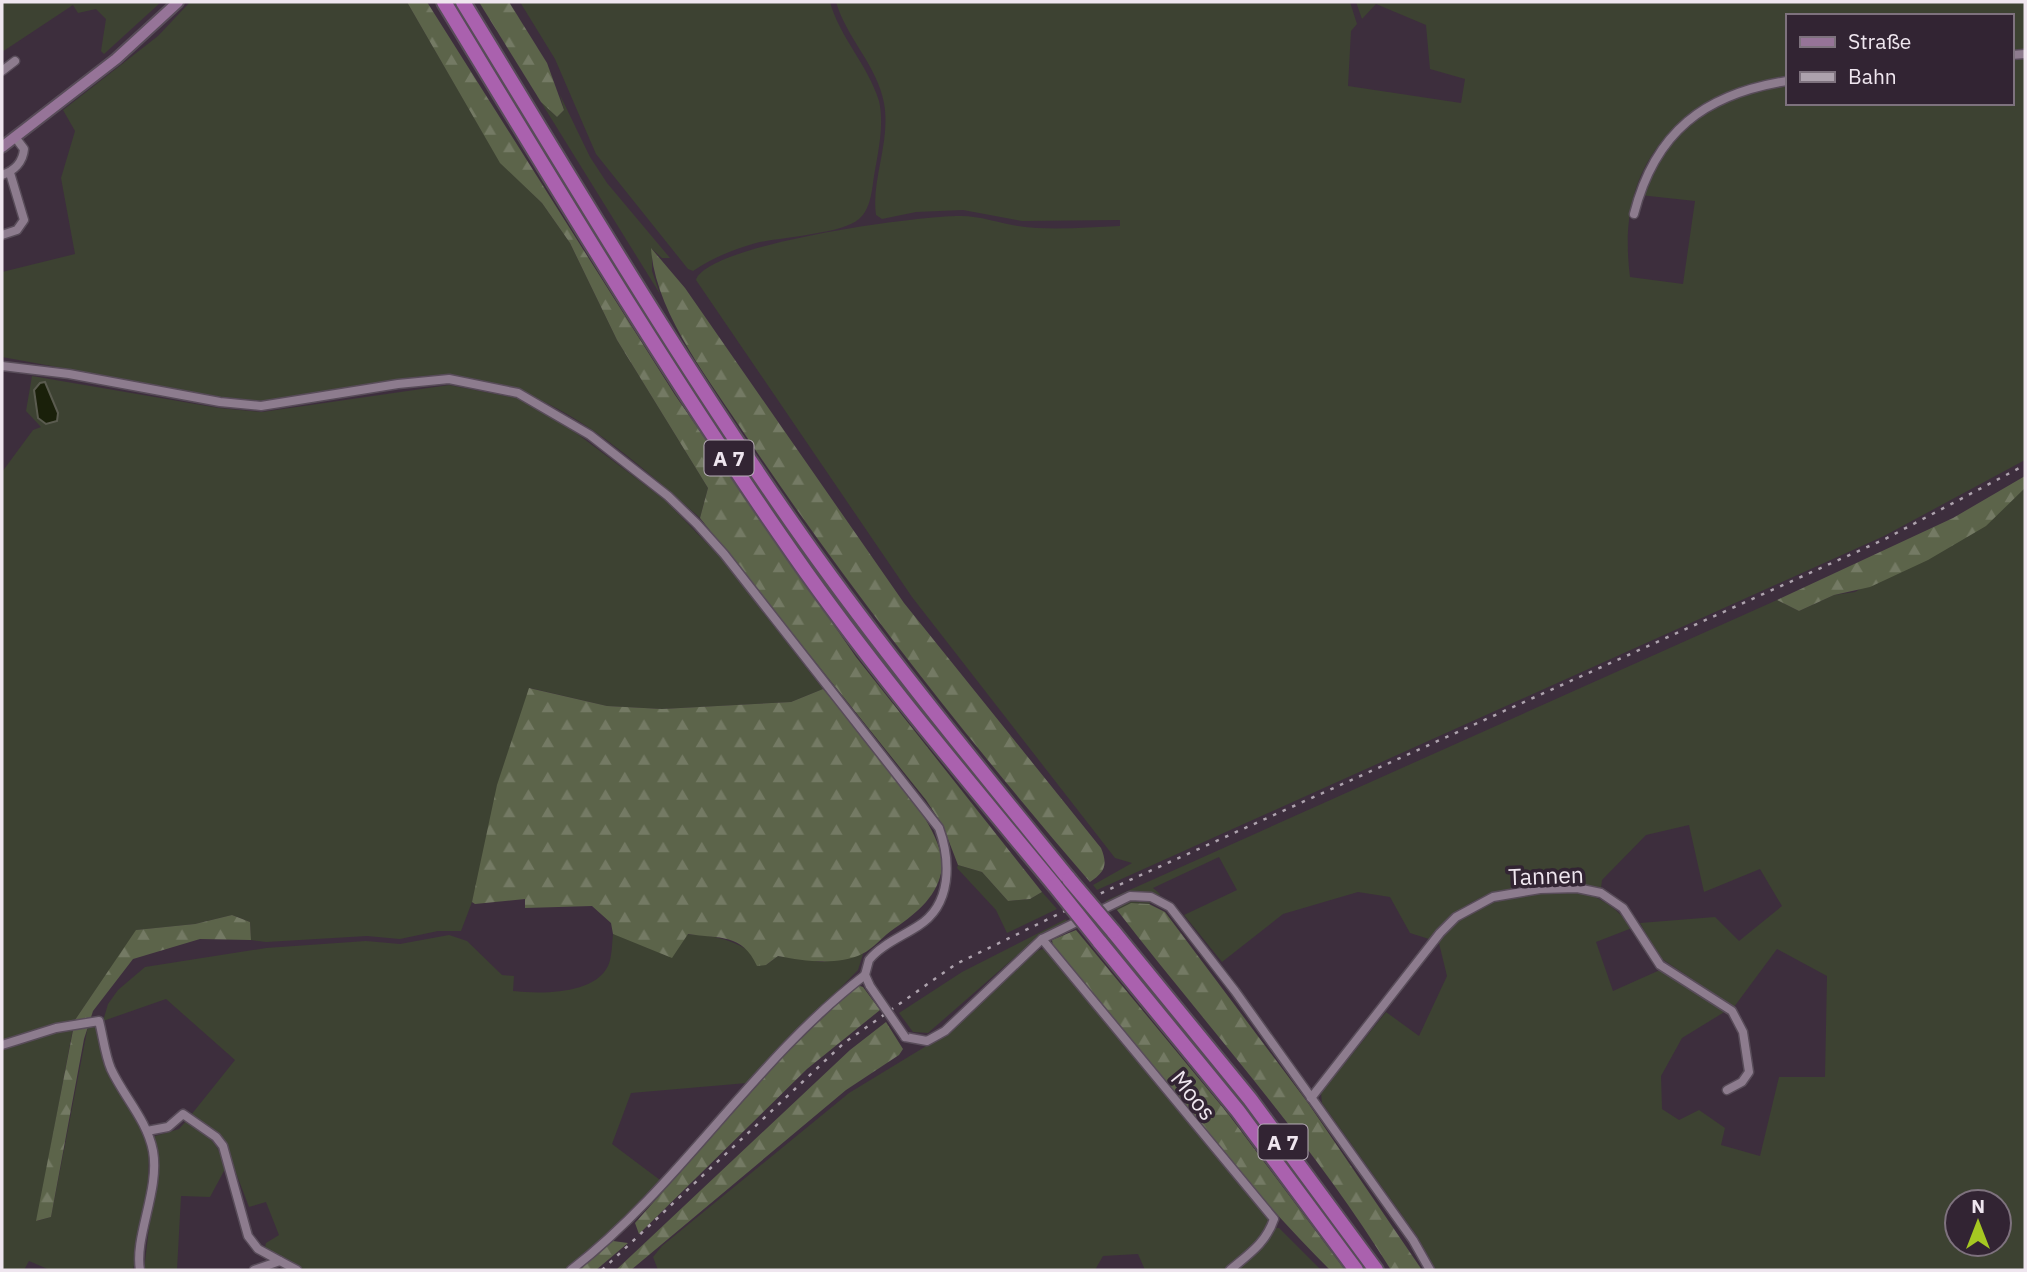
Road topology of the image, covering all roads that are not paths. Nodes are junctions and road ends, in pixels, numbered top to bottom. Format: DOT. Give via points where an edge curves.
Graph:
graph roads {
  1 [pos="178,2"];
  2 [pos="444,2"];
  3 [pos="463,2"];
  4 [pos="15,61"];
  5 [pos="2,71"];
  6 [pos="1786,81"];
  7 [pos="15,137"];
  8 [pos="2,147"];
  9 [pos="6,174"];
  10 [pos="1634,214"];
  11 [pos="2,235"];
  12 [pos="2,366"];
  13 [pos="1042,939"];
  14 [pos="865,975"];
  15 [pos="2,1045"];
  16 [pos="1727,1090"];
  17 [pos="1311,1097"];
  18 [pos="147,1131"];
  19 [pos="279,1261"];
  20 [pos="140,1270"];
  21 [pos="254,1270"];
  22 [pos="297,1270"];
  23 [pos="571,1270"];
  24 [pos="1230,1270"];
  25 [pos="1356,1270"];
  26 [pos="1376,1270"];
  27 [pos="1430,1270"];
  1 -- 7 [label="street" via="116,59"];
  2 -- 25 [label="highway, A 7, bridge" via="681,387 795,557 1238,1111"];
  3 -- 26 [label="highway, A 7, bridge" via="688,366 805,540 904,674 1250,1099"];
  4 -- 5 [label="street"];
  6 -- 10 [label="street" via="1738,92 1693,115 1655,157"];
  7 -- 8 [label="street"];
  7 -- 9 [label="street" via="24,149 23,159"];
  9 -- 11 [label="street" via="24,220 17,230"];
  12 -- 14 [label="street" via="261,405 449,379 518,393 590,435 668,496 724,554 939,828 949,875 941,897 921,925 874,954"];
  13 -- 14 [label="street, bridge" via="944,1031 927,1041 905,1037"];
  13 -- 17 [label="street" via="1130,896 1151,897 1170,907"];
  13 -- 24 [label="street, Moos" via="1274,1219 1259,1245"];
  14 -- 23 [label="street" via="782,1050 653,1194"];
  15 -- 18 [label="street" via="99,1021 110,1068"];
  16 -- 17 [label="street, Tannen" via="1749,1072 1738,1019 1660,965 1623,908 1601,893 1577,888 1493,897 1456,917"];
  17 -- 27 [label="street"];
  18 -- 19 [label="street" via="168,1128 183,1114 216,1137 223,1146 248,1236 258,1249"];
  18 -- 20 [label="street" via="153,1161"];
  19 -- 21 [label="street"];
  19 -- 22 [label="street"];
}
